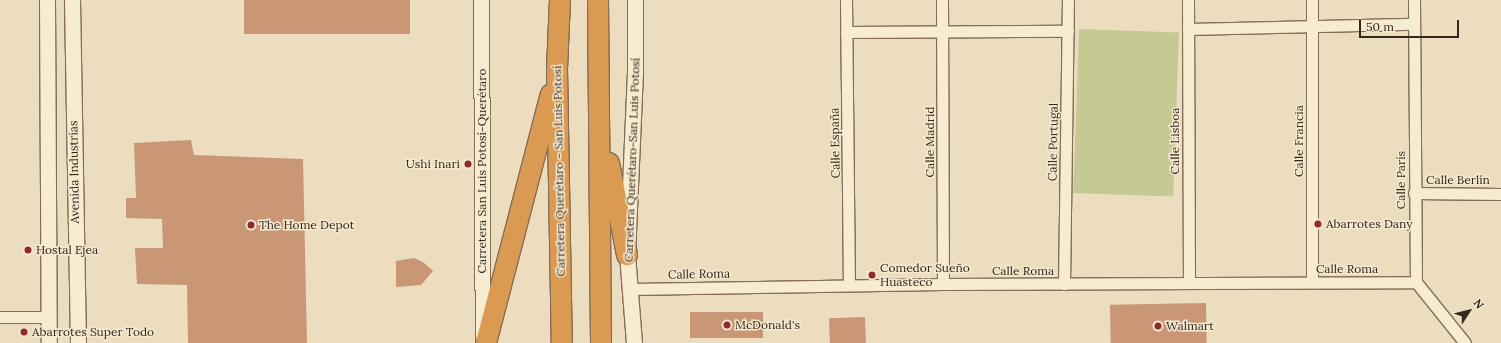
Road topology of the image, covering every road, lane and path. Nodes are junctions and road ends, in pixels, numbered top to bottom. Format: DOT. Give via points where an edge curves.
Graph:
graph roads {
  1 [pos="47,0"];
  2 [pos="72,0"];
  3 [pos="481,0"];
  4 [pos="560,0"];
  5 [pos="598,0"];
  6 [pos="635,0"];
  7 [pos="846,0"];
  8 [pos="942,0"];
  9 [pos="1068,0"];
  10 [pos="1188,0"];
  11 [pos="1312,0"];
  12 [pos="1414,0"];
  13 [pos="1414,24"];
  14 [pos="1312,28"];
  15 [pos="1188,29"];
  16 [pos="1068,31"];
  17 [pos="846,32"];
  18 [pos="943,33"];
  19 [pos="557,69"];
  20 [pos="599,117"];
  21 [pos="1414,193"];
  22 [pos="1501,194"];
  23 [pos="628,255"];
  24 [pos="1312,281"];
  25 [pos="1189,282"];
  26 [pos="1416,282"];
  27 [pos="943,284"];
  28 [pos="1064,284"];
  29 [pos="849,285"];
  30 [pos="631,289"];
  31 [pos="0,317"];
  32 [pos="48,317"];
  33 [pos="49,343"];
  34 [pos="78,343"];
  35 [pos="485,343"];
  36 [pos="562,343"];
  37 [pos="601,343"];
  38 [pos="634,343"];
  39 [pos="1465,343"];
  1 -- 32 [label="main road"];
  2 -- 34 [label="main road, Avenida Industrias"];
  3 -- 35 [label="main road, Carretera San Luis Potosí-Querétaro"];
  4 -- 19 [label="highway, Carretera Querétaro - San Luis Potosí"];
  5 -- 20 [label="highway"];
  6 -- 23 [label="main road, Carretera Querétaro-San Luis Potosí"];
  7 -- 17 [label="street, Calle España"];
  8 -- 18 [label="street, Calle Madrid"];
  9 -- 16 [label="street, Calle Portugal"];
  10 -- 15 [label="street, Calle Lisboa"];
  11 -- 14 [label="street, Calle Francia"];
  12 -- 13 [label="street, Calle París"];
  13 -- 14 [label="street"];
  13 -- 21 [label="street, Calle París"];
  14 -- 15 [label="street"];
  14 -- 24 [label="street, Calle Francia"];
  15 -- 25 [label="street, Calle Lisboa"];
  16 -- 18 [label="street"];
  16 -- 28 [label="street, Calle Portugal"];
  17 -- 18 [label="street"];
  17 -- 29 [label="street, Calle España"];
  18 -- 27 [label="street, Calle Madrid"];
  19 -- 35 [label="highway"];
  19 -- 36 [label="highway, Carretera Querétaro - San Luis Potosí"];
  20 -- 23 [label="highway"];
  20 -- 37 [label="highway"];
  21 -- 22 [label="street, Calle Berlín"];
  21 -- 26 [label="street, Calle París"];
  23 -- 30 [label="main road, Carretera Querétaro-San Luis Potosí"];
  24 -- 25 [label="street, Calle Roma"];
  24 -- 26 [label="street, Calle Roma"];
  25 -- 28 [label="street, Calle Roma"];
  26 -- 39 [label="street"];
  27 -- 28 [label="street, Calle Roma"];
  27 -- 29 [label="street, Calle Roma"];
  29 -- 30 [label="street, Calle Roma"];
  30 -- 38 [label="main road, Carretera Querétaro-San Luis Potosí"];
  31 -- 32 [label="street"];
  32 -- 33 [label="main road"];
}
